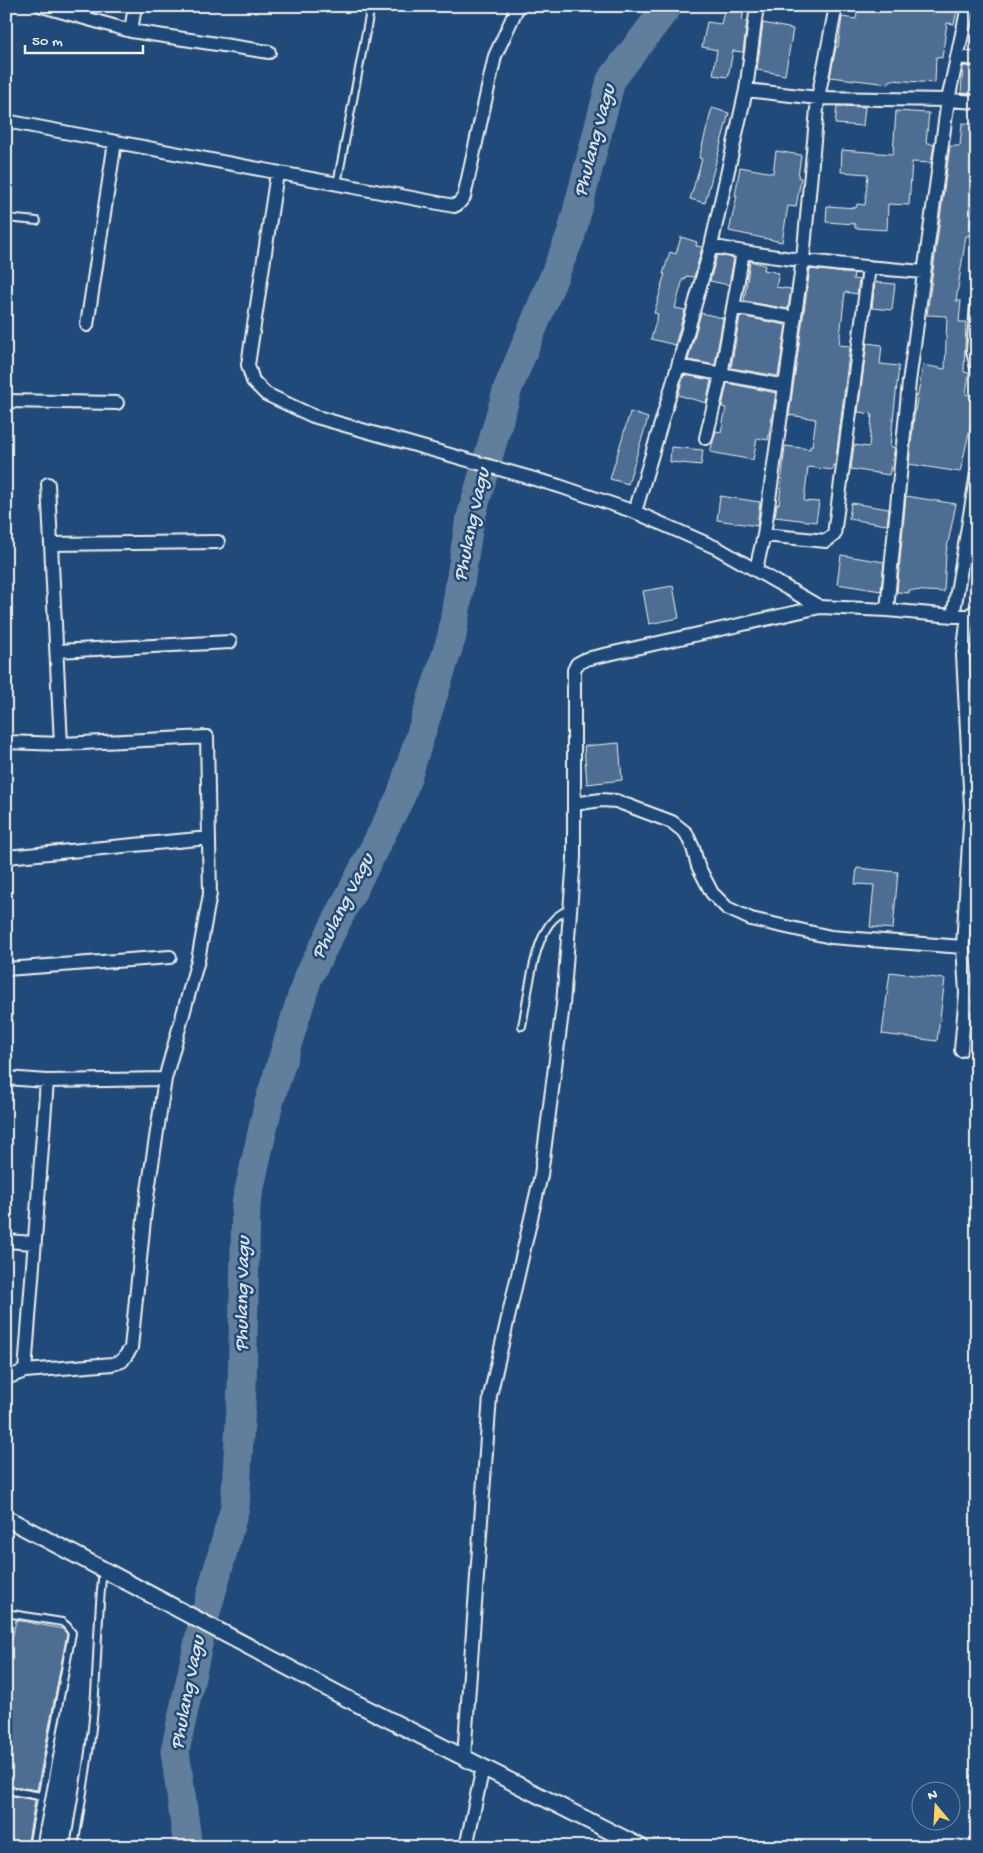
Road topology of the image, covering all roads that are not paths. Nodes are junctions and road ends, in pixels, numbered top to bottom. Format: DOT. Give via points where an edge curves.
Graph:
graph roads {
  1 [pos="42,6"];
  2 [pos="135,6"];
  3 [pos="371,6"];
  4 [pos="518,6"];
  5 [pos="757,6"];
  6 [pos="836,6"];
  7 [pos="968,6"];
  8 [pos="131,31"];
  9 [pos="269,52"];
  10 [pos="957,57"];
  11 [pos="977,59"];
  12 [pos="746,90"];
  13 [pos="818,98"];
  14 [pos="948,100"];
  15 [pos="977,102"];
  16 [pos="6,121"];
  17 [pos="115,142"];
  18 [pos="277,173"];
  19 [pos="336,184"];
  20 [pos="6,218"];
  21 [pos="37,220"];
  22 [pos="711,246"];
  23 [pos="743,252"];
  24 [pos="803,259"];
  25 [pos="869,267"];
  26 [pos="923,272"];
  27 [pos="977,305"];
  28 [pos="733,306"];
  29 [pos="794,318"];
  30 [pos="87,325"];
  31 [pos="678,366"];
  32 [pos="977,368"];
  33 [pos="721,375"];
  34 [pos="785,386"];
  35 [pos="6,401"];
  36 [pos="117,403"];
  37 [pos="706,438"];
  38 [pos="977,473"];
  39 [pos="48,484"];
  40 [pos="634,512"];
  41 [pos="764,535"];
  42 [pos="218,542"];
  43 [pos="51,544"];
  44 [pos="756,569"];
  45 [pos="820,607"];
  46 [pos="887,610"];
  47 [pos="972,613"];
  48 [pos="953,616"];
  49 [pos="230,642"];
  50 [pos="56,651"];
  51 [pos="6,742"];
  52 [pos="61,744"];
  53 [pos="973,776"];
  54 [pos="574,804"];
  55 [pos="974,807"];
  56 [pos="209,838"];
  57 [pos="6,857"];
  58 [pos="570,908"];
  59 [pos="963,948"];
  60 [pos="170,957"];
  61 [pos="6,969"];
  62 [pos="522,1026"];
  63 [pos="962,1050"];
  64 [pos="6,1078"];
  65 [pos="165,1080"];
  66 [pos="47,1081"];
  67 [pos="6,1242"];
  68 [pos="34,1244"];
  69 [pos="25,1371"];
  70 [pos="6,1378"];
  71 [pos="6,1518"];
  72 [pos="103,1569"];
  73 [pos="6,1613"];
  74 [pos="464,1757"];
  75 [pos="483,1767"];
  76 [pos="6,1790"];
  77 [pos="42,1796"];
  78 [pos="32,1847"];
  79 [pos="74,1847"];
  80 [pos="466,1847"];
  81 [pos="641,1847"];
  1 -- 8 [label="street"];
  2 -- 8 [label="street"];
  3 -- 19 [label="lane"];
  4 -- 19 [label="street" via="495,56 464,197 458,204 454,206"];
  5 -- 12 [label="street"];
  6 -- 13 [label="street"];
  7 -- 10 [label="street"];
  8 -- 9 [label="street"];
  10 -- 11 [label="street"];
  10 -- 14 [label="street"];
  12 -- 13 [label="street"];
  12 -- 22 [label="street"];
  13 -- 14 [label="street"];
  13 -- 24 [label="street"];
  14 -- 15 [label="street"];
  14 -- 26 [label="street"];
  16 -- 17 [label="street"];
  17 -- 18 [label="street"];
  17 -- 30 [label="street"];
  18 -- 19 [label="street"];
  18 -- 40 [label="street" via="248,365 253,381 266,394 313,416 520,474"];
  20 -- 21 [label="lane"];
  22 -- 23 [label="street"];
  22 -- 31 [label="street"];
  23 -- 24 [label="street"];
  23 -- 28 [label="street"];
  24 -- 25 [label="street"];
  24 -- 29 [label="street"];
  25 -- 26 [label="street"];
  25 -- 41 [label="street" via="834,535 826,541"];
  26 -- 46 [label="street"];
  27 -- 32 [label="street" via="973,351"];
  28 -- 29 [label="street"];
  28 -- 33 [label="street"];
  29 -- 34 [label="street"];
  31 -- 33 [label="street"];
  31 -- 40 [label="street"];
  33 -- 34 [label="street"];
  33 -- 37 [label="street"];
  34 -- 41 [label="street"];
  35 -- 36 [label="street"];
  38 -- 48 [label="street"];
  39 -- 43 [label="street"];
  40 -- 44 [label="street" via="717,548"];
  41 -- 44 [label="street"];
  42 -- 43 [label="street"];
  43 -- 50 [label="street"];
  44 -- 45 [label="street"];
  45 -- 46 [label="street"];
  45 -- 54 [label="street" via="577,664 574,670"];
  46 -- 48 [label="street"];
  47 -- 48 [label="street"];
  47 -- 53 [label="street" via="963,655"];
  49 -- 50 [label="street"];
  50 -- 52 [label="street"];
  51 -- 52 [label="street"];
  52 -- 56 [label="street" via="206,737"];
  53 -- 55 [label="street"];
  54 -- 58 [label="street"];
  54 -- 59 [label="street" via="616,800 672,822 686,833 712,893 727,908 751,919 831,937"];
  55 -- 59 [label="street"];
  56 -- 57 [label="street"];
  56 -- 65 [label="street" via="210,894 198,960"];
  58 -- 62 [label="lane" via="553,920 543,934"];
  58 -- 74 [label="street" via="563,1005 541,1174 490,1396"];
  59 -- 63 [label="street" via="966,993"];
  60 -- 61 [label="street"];
  64 -- 66 [label="street"];
  65 -- 66 [label="street"];
  65 -- 69 [label="street" via="145,1210 131,1348 122,1361 112,1364"];
  66 -- 68 [label="street"];
  67 -- 68 [label="street"];
  68 -- 69 [label="street"];
  69 -- 70 [label="street"];
  71 -- 72 [label="street"];
  72 -- 74 [label="street"];
  72 -- 79 [label="lane" via="93,1716"];
  73 -- 77 [label="lane" via="62,1622 72,1633"];
  74 -- 75 [label="street"];
  75 -- 80 [label="street"];
  75 -- 81 [label="street"];
  76 -- 77 [label="lane"];
  77 -- 78 [label="lane"];
}
